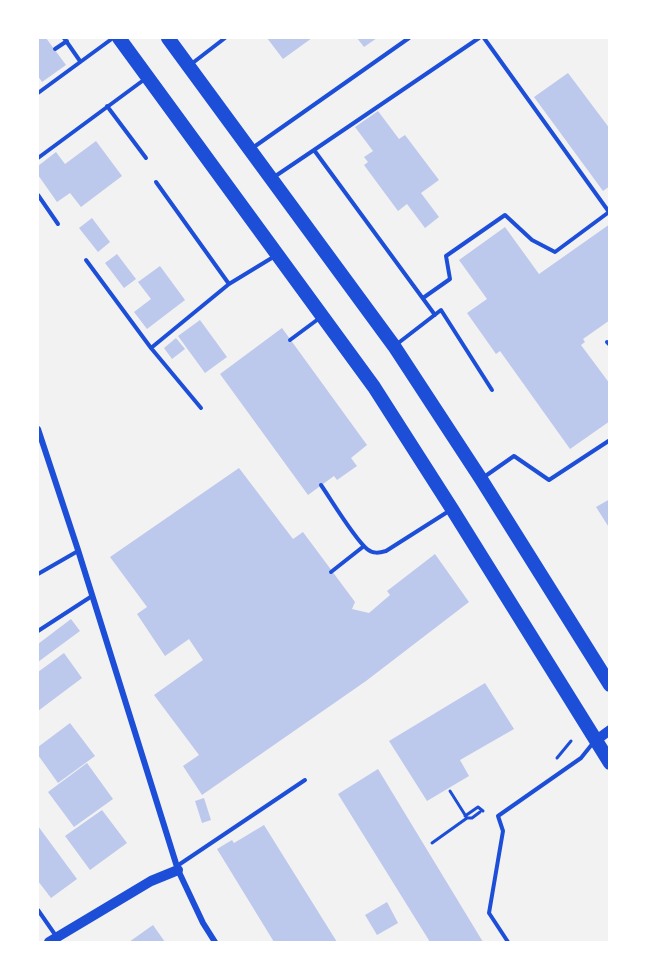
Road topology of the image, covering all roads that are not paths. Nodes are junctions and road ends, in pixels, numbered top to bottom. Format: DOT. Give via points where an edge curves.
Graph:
graph roads {
  1 [pos="113,38"];
  2 [pos="119,38"];
  3 [pos="168,38"];
  4 [pos="225,38"];
  5 [pos="409,38"];
  6 [pos="479,38"];
  7 [pos="484,38"];
  8 [pos="65,39"];
  9 [pos="55,49"];
  10 [pos="80,61"];
  11 [pos="189,65"];
  12 [pos="148,76"];
  13 [pos="38,93"];
  14 [pos="107,106"];
  15 [pos="251,149"];
  16 [pos="314,150"];
  17 [pos="38,158"];
  18 [pos="146,158"];
  19 [pos="272,178"];
  20 [pos="156,182"];
  21 [pos="38,195"];
  22 [pos="58,224"];
  23 [pos="278,254"];
  24 [pos="86,260"];
  25 [pos="229,284"];
  26 [pos="423,298"];
  27 [pos="435,315"];
  28 [pos="322,316"];
  29 [pos="290,339"];
  30 [pos="394,346"];
  31 [pos="151,348"];
  32 [pos="492,390"];
  33 [pos="201,408"];
  34 [pos="38,429"];
  35 [pos="609,440"];
  36 [pos="481,480"];
  37 [pos="321,485"];
  38 [pos="453,509"];
  39 [pos="364,546"];
  40 [pos="78,550"];
  41 [pos="331,572"];
  42 [pos="38,574"];
  43 [pos="92,595"];
  44 [pos="38,632"];
  45 [pos="609,686"];
  46 [pos="609,730"];
  47 [pos="595,741"];
  48 [pos="609,763"];
  49 [pos="305,780"];
  50 [pos="178,868"];
  51 [pos="38,910"];
  52 [pos="53,940"];
  53 [pos="215,942"];
  54 [pos="508,942"];
  1 -- 10 [label="lane"];
  2 -- 12 [label="main road"];
  3 -- 11 [label="main road"];
  4 -- 11 [label="lane"];
  5 -- 15 [label="lane"];
  6 -- 16 [label="lane"];
  7 -- 26 [label="lane" via="609,212 555,252 532,240 505,215 446,256 450,279"];
  8 -- 9 [label="lane"];
  8 -- 10 [label="lane"];
  10 -- 13 [label="lane"];
  11 -- 15 [label="main road"];
  12 -- 14 [label="lane"];
  12 -- 23 [label="main road"];
  14 -- 17 [label="lane"];
  14 -- 18 [label="lane"];
  15 -- 19 [label="main road"];
  16 -- 19 [label="lane"];
  16 -- 26 [label="lane"];
  19 -- 30 [label="main road"];
  20 -- 25 [label="lane"];
  21 -- 22 [label="lane"];
  23 -- 25 [label="lane"];
  23 -- 28 [label="main road"];
  24 -- 31 [label="lane"];
  25 -- 31 [label="lane"];
  26 -- 27 [label="lane"];
  27 -- 30 [label="lane"];
  27 -- 32 [label="lane" via="441,310"];
  28 -- 29 [label="lane"];
  28 -- 38 [label="main road" via="374,387"];
  30 -- 36 [label="main road"];
  31 -- 33 [label="lane"];
  34 -- 40 [label="street"];
  35 -- 36 [label="lane" via="549,480 514,456"];
  36 -- 45 [label="main road"];
  37 -- 39 [label="lane"];
  38 -- 39 [label="lane" via="386,551 369,551"];
  38 -- 47 [label="main road"];
  39 -- 41 [label="lane"];
  40 -- 42 [label="lane"];
  40 -- 43 [label="street"];
  43 -- 44 [label="lane"];
  43 -- 50 [label="street"];
  46 -- 47 [label="street"];
  47 -- 48 [label="main road"];
  47 -- 54 [label="lane" via="581,758 498,816 503,831 489,913"];
  49 -- 50 [label="lane"];
  50 -- 52 [label="street"];
  50 -- 53 [label="street"];
  51 -- 52 [label="lane"];
}
